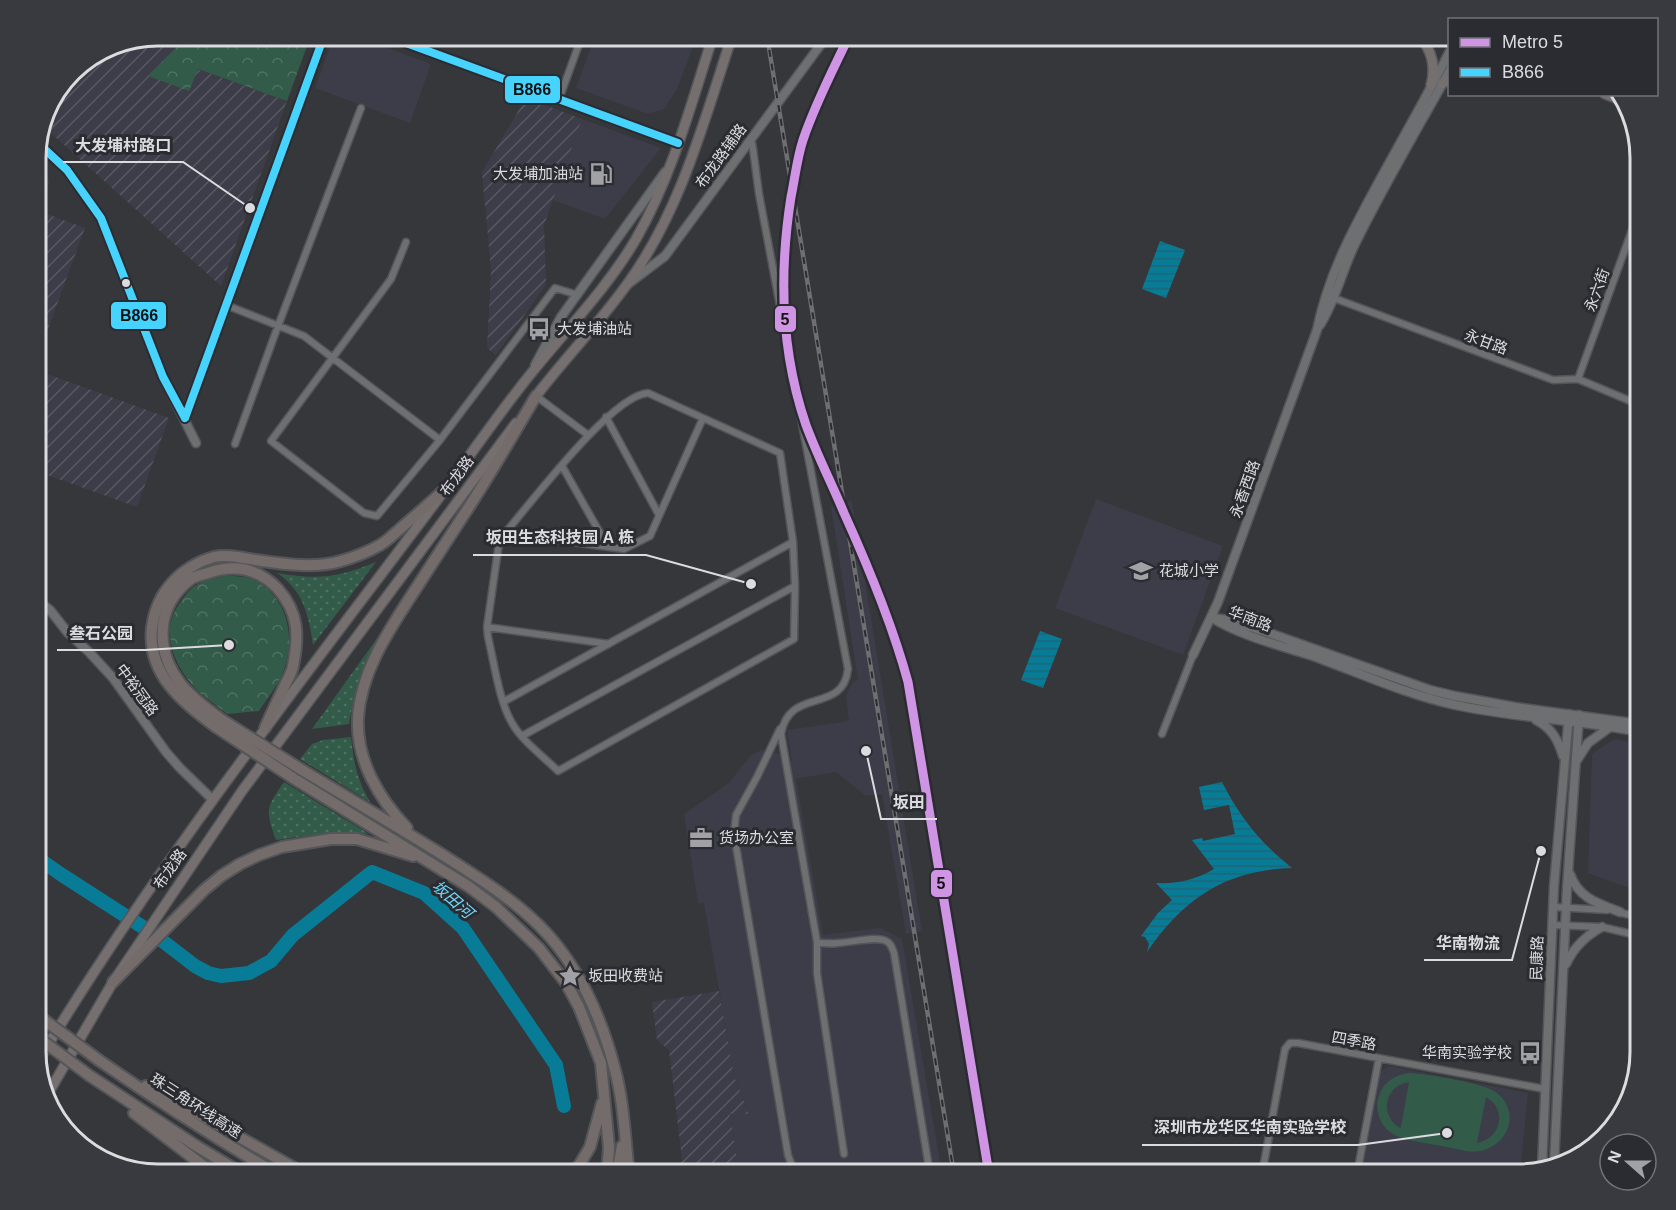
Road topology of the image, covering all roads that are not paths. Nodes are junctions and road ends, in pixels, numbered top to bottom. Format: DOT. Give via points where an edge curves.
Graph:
graph roads {
  1 [pos="320,46"];
  2 [pos="414,46"];
  3 [pos="578,46"];
  4 [pos="710,46"];
  5 [pos="729,46"];
  6 [pos="820,46"];
  7 [pos="1426,46"];
  8 [pos="1448,53"];
  9 [pos="1448,72"];
  10 [pos="1448,78"];
  11 [pos="1442,84"];
  12 [pos="1431,85"];
  13 [pos="559,99"];
  14 [pos="361,108"];
  15 [pos="749,141"];
  16 [pos="678,143"];
  17 [pos="47,151"];
  18 [pos="672,162"];
  19 [pos="1630,236"];
  20 [pos="406,242"];
  21 [pos="628,284"];
  22 [pos="578,295"];
  23 [pos="1329,297"];
  24 [pos="226,305"];
  25 [pos="278,326"];
  26 [pos="332,357"];
  27 [pos="527,378"];
  28 [pos="1578,379"];
  29 [pos="536,396"];
  30 [pos="1630,401"];
  31 [pos="606,417"];
  32 [pos="185,418"];
  33 [pos="704,418"];
  34 [pos="588,435"];
  35 [pos="440,440"];
  36 [pos="196,443"];
  37 [pos="235,444"];
  38 [pos="562,466"];
  39 [pos="442,492"];
  40 [pos="659,515"];
  41 [pos="506,533"];
  42 [pos="793,542"];
  43 [pos="608,547"];
  44 [pos="795,586"];
  45 [pos="47,608"];
  46 [pos="1211,617"];
  47 [pos="487,627"];
  48 [pos="609,644"];
  49 [pos="1193,655"];
  50 [pos="503,702"];
  51 [pos="1530,717"];
  52 [pos="1574,719"];
  53 [pos="783,723"];
  54 [pos="1630,723"];
  55 [pos="219,724"];
  56 [pos="1610,727"];
  57 [pos="264,728"];
  58 [pos="1630,730"];
  59 [pos="1162,734"];
  60 [pos="522,736"];
  61 [pos="1564,761"];
  62 [pos="1575,767"];
  63 [pos="297,774"];
  64 [pos="213,800"];
  65 [pos="417,839"];
  66 [pos="430,862"];
  67 [pos="1568,866"];
  68 [pos="1553,907"];
  69 [pos="1566,907"];
  70 [pos="1620,912"];
  71 [pos="1630,914"];
  72 [pos="1552,925"];
  73 [pos="1566,925"];
  74 [pos="1602,927"];
  75 [pos="1630,934"];
  76 [pos="817,942"];
  77 [pos="1564,968"];
  78 [pos="113,982"];
  79 [pos="47,1022"];
  80 [pos="47,1044"];
  81 [pos="47,1045"];
  82 [pos="1379,1058"];
  83 [pos="90,1076"];
  84 [pos="125,1078"];
  85 [pos="52,1087"];
  86 [pos="1545,1089"];
  87 [pos="604,1091"];
  88 [pos="1544,1127"];
  89 [pos="1556,1128"];
  90 [pos="624,1134"];
  91 [pos="844,1154"];
  92 [pos="1554,1158"];
  93 [pos="1542,1160"];
  94 [pos="203,1164"];
  95 [pos="226,1164"];
  96 [pos="260,1164"];
  97 [pos="287,1164"];
  98 [pos="580,1164"];
  99 [pos="608,1164"];
  100 [pos="619,1164"];
  101 [pos="628,1164"];
  102 [pos="791,1164"];
  103 [pos="928,1164"];
  104 [pos="1264,1164"];
  105 [pos="1359,1164"];
  1 -- 24 [label="main road"];
  2 -- 13 [label="street"];
  3 -- 13 [label="street"];
  4 -- 16 [label="main road, 布龙路"];
  5 -- 21 [label="main road, 布龙路" via="684,178 662,228"];
  6 -- 15 [label="main road, 布龙路辅路"];
  7 -- 12 [label="main road" via="1433,60"];
  8 -- 12 [label="main road, 永香西路"];
  9 -- 11 [label="main road, 永香西路"];
  10 -- 11 [label="main road"];
  11 -- 23 [label="main road, 永香西路"];
  12 -- 23 [label="main road, 永香西路" via="1346,243"];
  13 -- 16 [label="street"];
  14 -- 25 [label="street"];
  15 -- 21 [label="main road, 布龙路辅路" via="665,256"];
  15 -- 53 [label="street" via="848,669 837,692 800,705"];
  16 -- 18 [label="main road, 布龙路"];
  17 -- 32 [label="main road" via="67,170 101,218 164,377"];
  18 -- 22 [label="main road"];
  18 -- 27 [label="main road, 布龙路" via="647,217 614,274"];
  19 -- 28 [label="street, 永六街"];
  20 -- 26 [label="street" via="391,279"];
  21 -- 29 [label="main road, 布龙路"];
  22 -- 27 [label="main road"];
  22 -- 35 [label="street" via="555,288"];
  23 -- 28 [label="street, 永甘路" via="1553,380"];
  23 -- 46 [label="main road, 永香西路"];
  24 -- 25 [label="street"];
  24 -- 32 [label="main road"];
  25 -- 26 [label="street" via="304,336"];
  25 -- 37 [label="street"];
  26 -- 35 [label="street"];
  26 -- 35 [label="street" via="271,441 289,456 364,513 377,516"];
  27 -- 39 [label="main road, 布龙路"];
  28 -- 30 [label="street, 永甘路"];
  29 -- 34 [label="street"];
  29 -- 65 [label="highway" via="390,628 360,701 359,738 364,761 381,798"];
  29 -- 78 [label="main road, 布龙路" via="242,791"];
  31 -- 33 [label="street" via="631,399 648,393"];
  31 -- 34 [label="street"];
  31 -- 40 [label="street"];
  32 -- 36 [label="main road"];
  33 -- 40 [label="street"];
  33 -- 42 [label="street" via="780,453"];
  34 -- 38 [label="street"];
  38 -- 41 [label="street"];
  38 -- 43 [label="street"];
  39 -- 55 [label="highway" via="381,544 358,556 316,565 215,556 178,575 157,608 152,628 153,652 173,692 193,710"];
  39 -- 57 [label="main road, 布龙路"];
  40 -- 43 [label="street" via="650,536 624,549"];
  41 -- 43 [label="street"];
  41 -- 47 [label="street" via="499,543"];
  42 -- 44 [label="street"];
  42 -- 48 [label="street"];
  44 -- 60 [label="street"];
  44 -- 60 [label="street" via="794,639 558,771"];
  45 -- 64 [label="main road, 中裕冠路" via="113,678 166,752"];
  46 -- 49 [label="main road, 永香西路"];
  46 -- 51 [label="main road, 华南路" via="1227,627 1405,691 1454,705"];
  46 -- 52 [label="main road, 华南路" via="1272,634 1430,690"];
  47 -- 48 [label="street"];
  47 -- 50 [label="street"];
  48 -- 50 [label="street"];
  49 -- 59 [label="street"];
  50 -- 60 [label="street"];
  51 -- 52 [label="main road, 华南路"];
  51 -- 61 [label="main road" via="1551,730"];
  52 -- 54 [label="main road, 华南路"];
  52 -- 56 [label="main road, 华南路"];
  52 -- 61 [label="main road, 民康路"];
  52 -- 62 [label="main road, 民康路"];
  53 -- 76 [label="street" via="782,744"];
  53 -- 102 [label="street" via="736,815 734,834"];
  55 -- 57 [label="highway" via="180,683 162,645 162,627 167,608 192,578 223,568 241,569 258,573 273,584 285,597 297,626 293,669"];
  55 -- 63 [label="highway, bridge"];
  56 -- 58 [label="main road, 华南路"];
  56 -- 62 [label="main road" via="1588,743"];
  57 -- 64 [label="main road, 布龙路"];
  61 -- 68 [label="main road, 民康路"];
  62 -- 67 [label="main road, 民康路"];
  63 -- 65 [label="highway"];
  63 -- 66 [label="highway"];
  64 -- 81 [label="main road, 布龙路"];
  65 -- 90 [label="highway" via="517,906 550,938 579,978 607,1041 616,1073"];
  66 -- 78 [label="highway" via="357,839 282,847 259,855 204,890"];
  66 -- 87 [label="highway" via="510,920 539,948 566,983 601,1063"];
  67 -- 69 [label="main road, 民康路"];
  67 -- 70 [label="main road" via="1572,881 1582,894"];
  68 -- 69 [label="street"];
  68 -- 72 [label="main road, 民康路"];
  69 -- 70 [label="street"];
  69 -- 73 [label="main road, 民康路"];
  70 -- 71 [label="street"];
  72 -- 73 [label="street"];
  72 -- 86 [label="main road, 民康路"];
  73 -- 74 [label="street"];
  73 -- 77 [label="main road, 民康路"];
  74 -- 75 [label="street"];
  74 -- 77 [label="main road" via="1576,946"];
  76 -- 91 [label="street" via="817,973"];
  76 -- 103 [label="street" via="838,944 879,939 891,945"];
  77 -- 89 [label="main road, 民康路"];
  78 -- 85 [label="main road"];
  79 -- 84 [label="highway, 珠三角环线高速, bridge"];
  80 -- 83 [label="highway, bridge"];
  82 -- 86 [label="street, 四季路"];
  82 -- 104 [label="street, 四季路" via="1294,1042 1287,1046"];
  82 -- 105 [label="street"];
  83 -- 94 [label="highway"];
  83 -- 95 [label="highway"];
  84 -- 96 [label="highway, 珠三角环线高速"];
  84 -- 97 [label="highway" via="153,1088"];
  86 -- 88 [label="main road, 民康路"];
  87 -- 98 [label="highway" via="590,1147"];
  87 -- 99 [label="highway"];
  88 -- 89 [label="main road"];
  88 -- 93 [label="main road, 民康路"];
  89 -- 92 [label="main road, 民康路"];
  90 -- 100 [label="highway"];
  90 -- 101 [label="highway"];
}
